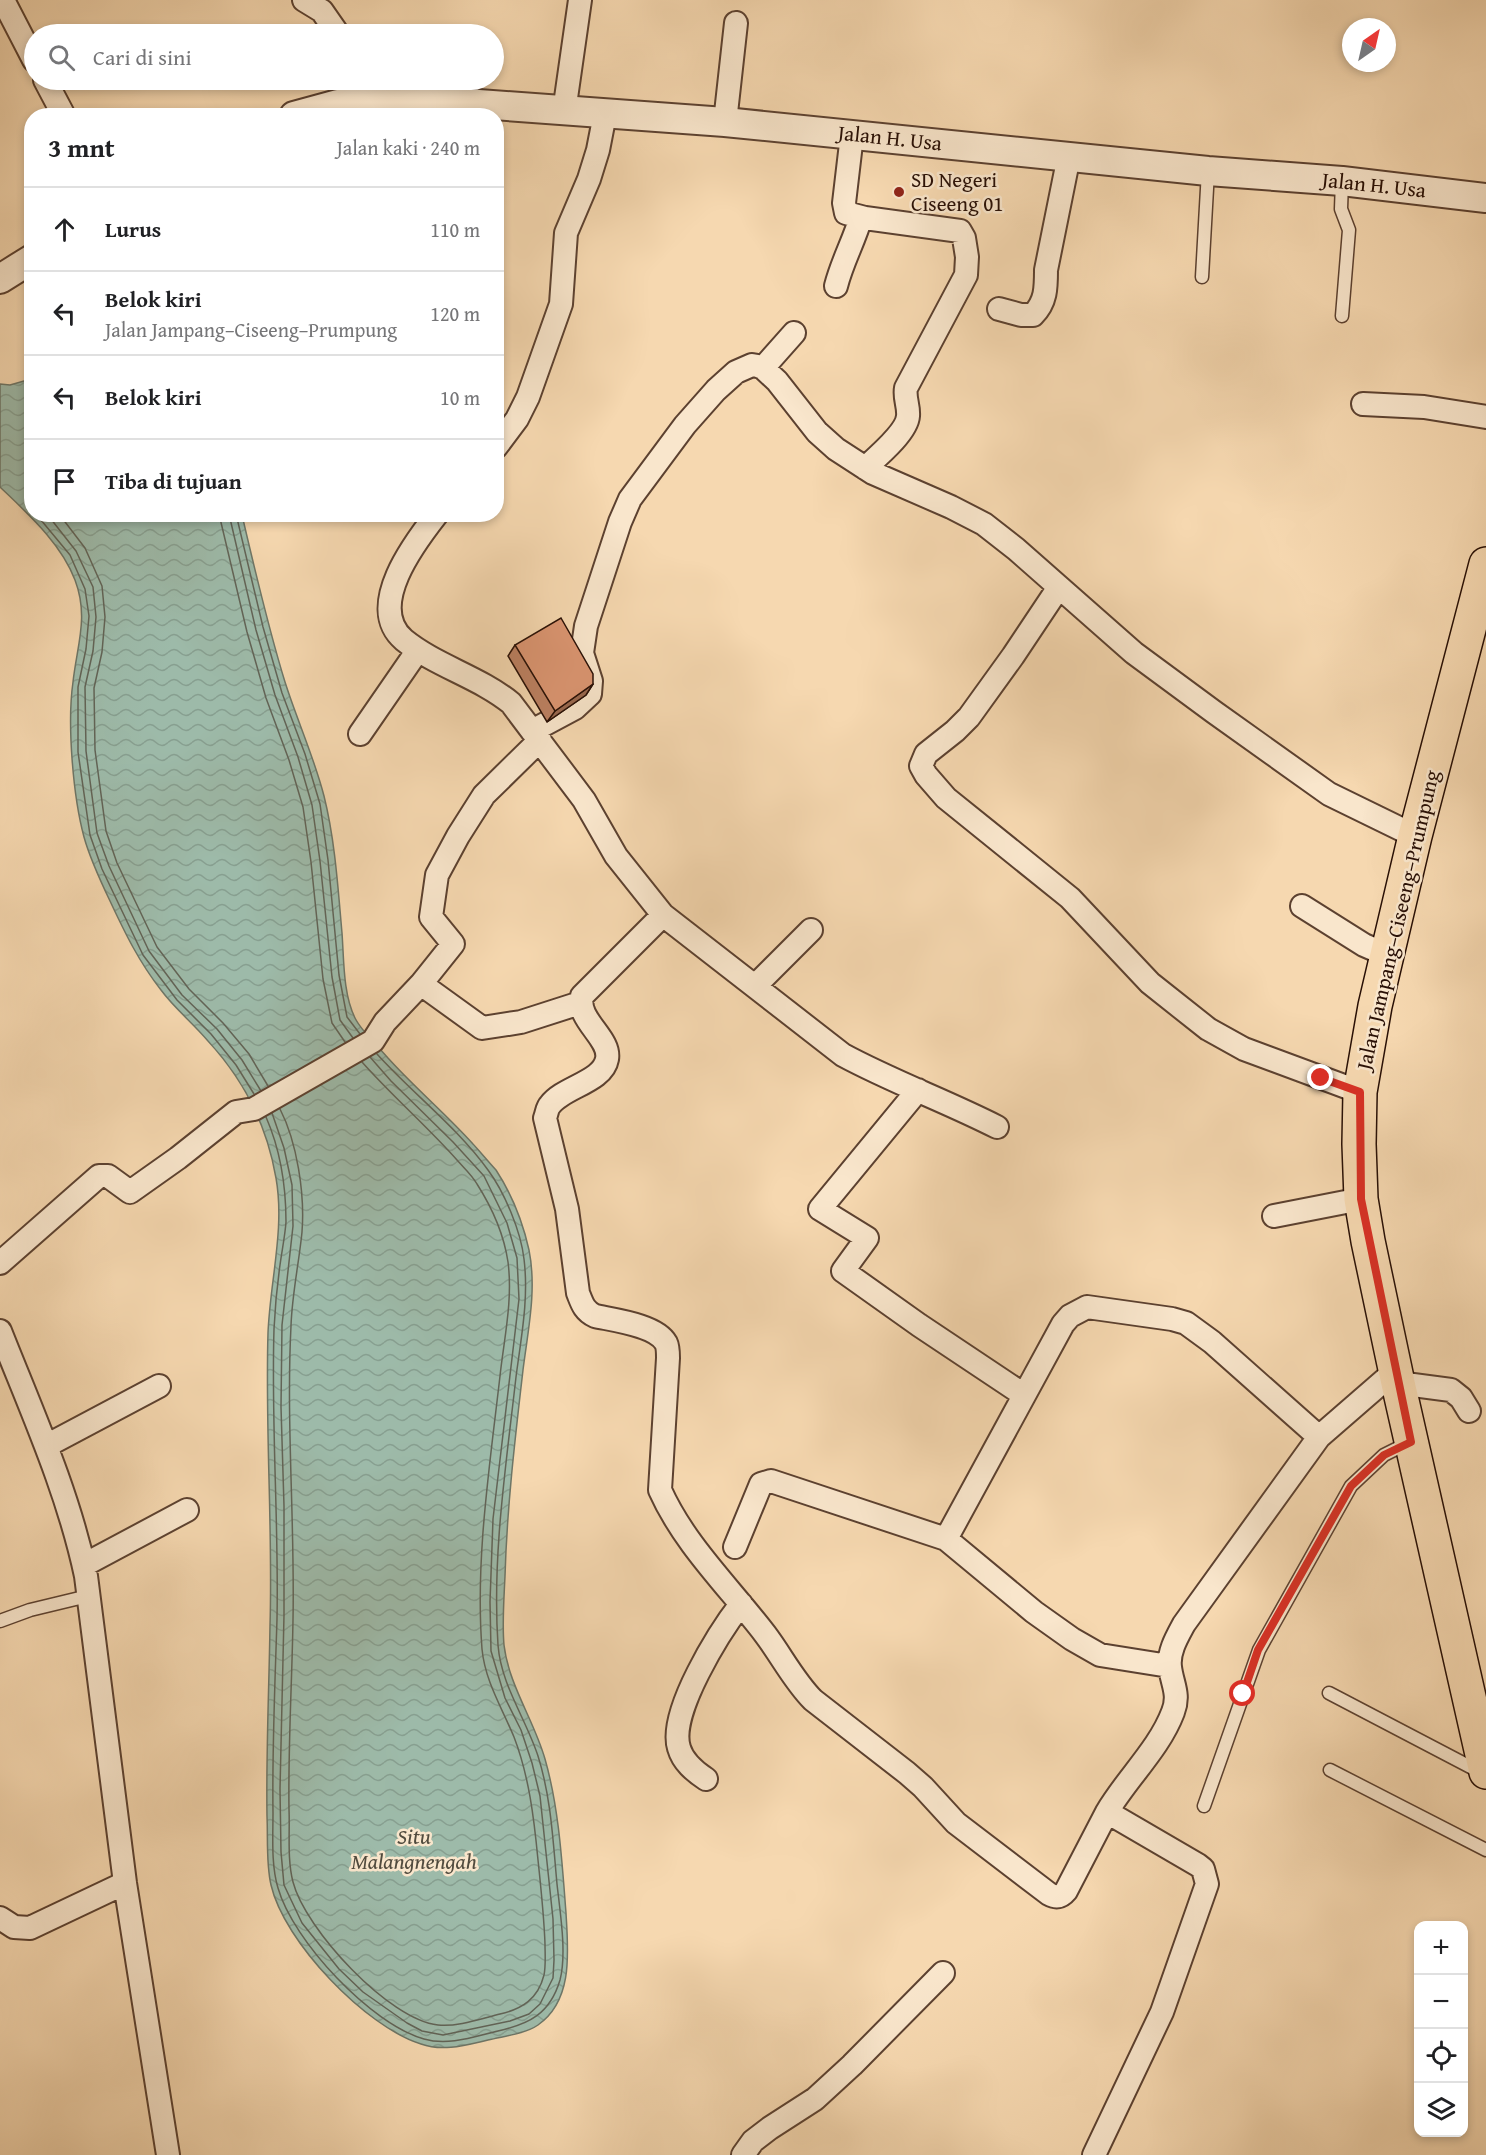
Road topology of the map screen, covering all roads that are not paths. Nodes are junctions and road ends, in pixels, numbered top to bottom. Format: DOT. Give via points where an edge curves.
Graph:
graph roads {
  1 [pos="3,0"];
  2 [pos="304,0"];
  3 [pos="580,0"];
  4 [pos="736,23"];
  5 [pos="331,24"];
  6 [pos="24,41"];
  7 [pos="50,90"];
  8 [pos="364,90"];
  9 [pos="60,108"];
  10 [pos="342,108"];
  11 [pos="564,112"];
  12 [pos="605,114"];
  13 [pos="725,122"];
  14 [pos="852,135"];
  15 [pos="1069,156"];
  16 [pos="1208,171"];
  17 [pos="1342,181"];
  18 [pos="1486,198"];
  19 [pos="861,217"];
  20 [pos="24,264"];
  21 [pos="1202,277"];
  22 [pos="0,279"];
  23 [pos="836,286"];
  24 [pos="999,309"];
  25 [pos="1342,316"];
  26 [pos="794,333"];
  27 [pos="764,368"];
  28 [pos="1363,404"];
  29 [pos="1486,417"];
  30 [pos="504,436"];
  31 [pos="866,468"];
  32 [pos="431,522"];
  33 [pos="1486,564"];
  34 [pos="1059,586"];
  35 [pos="1482,598"];
  36 [pos="418,650"];
  37 [pos="360,734"];
  38 [pos="536,736"];
  39 [pos="1415,836"];
  40 [pos="1302,906"];
  41 [pos="663,915"];
  42 [pos="811,930"];
  43 [pos="1387,955"];
  44 [pos="421,984"];
  45 [pos="755,986"];
  46 [pos="580,1002"];
  47 [pos="918,1090"];
  48 [pos="1360,1092"];
  49 [pos="997,1127"];
  50 [pos="1361,1199"];
  51 [pos="1274,1216"];
  52 [pos="0,1263"];
  53 [pos="0,1331"];
  54 [pos="1396,1377"];
  55 [pos="159,1386"];
  56 [pos="1024,1395"];
  57 [pos="1469,1411"];
  58 [pos="1319,1437"];
  59 [pos="1411,1442"];
  60 [pos="46,1446"];
  61 [pos="187,1510"];
  62 [pos="946,1539"];
  63 [pos="735,1547"];
  64 [pos="84,1565"];
  65 [pos="88,1596"];
  66 [pos="741,1604"];
  67 [pos="0,1621"];
  68 [pos="1169,1666"];
  69 [pos="1329,1693"];
  70 [pos="1479,1711"];
  71 [pos="1330,1770"];
  72 [pos="1486,1774"];
  73 [pos="706,1779"];
  74 [pos="1204,1806"];
  75 [pos="1107,1812"];
  76 [pos="1486,1850"];
  77 [pos="125,1883"];
  78 [pos="0,1918"];
  79 [pos="944,1973"];
  80 [pos="168,2155"];
  81 [pos="743,2155"];
  82 [pos="1094,2155"];
  1 -- 6 [label="street"];
  2 -- 5 [label="street" via="322,11"];
  3 -- 11 [label="street"];
  4 -- 13 [label="street"];
  7 -- 9 [label="street"];
  8 -- 10 [label="street, Jalan H. Usa"];
  8 -- 11 [label="street, Jalan H. Usa" via="411,99"];
  11 -- 12 [label="street, Jalan H. Usa"];
  12 -- 13 [label="street, Jalan H. Usa"];
  12 -- 30 [label="street" via="589,179 566,233 561,304 528,397"];
  13 -- 14 [label="street, Jalan H. Usa"];
  14 -- 15 [label="street, Jalan H. Usa"];
  14 -- 19 [label="street" via="845,208 850,216"];
  15 -- 16 [label="street, Jalan H. Usa"];
  15 -- 24 [label="street" via="1042,306 1033,315"];
  16 -- 17 [label="street, Jalan H. Usa"];
  16 -- 21 [label="lane"];
  17 -- 18 [label="street, Jalan H. Usa"];
  17 -- 25 [label="lane" via="1341,209 1349,230"];
  19 -- 23 [label="street"];
  19 -- 31 [label="street" via="960,231 967,266 958,291 906,388 906,424"];
  20 -- 22 [label="street"];
  26 -- 27 [label="street"];
  27 -- 31 [label="street" via="818,432"];
  27 -- 38 [label="street" via="752,365 728,377 685,425 630,500 586,626 582,653 591,681 590,694"];
  28 -- 29 [label="street" via="1424,407"];
  31 -- 34 [label="street" via="984,524"];
  32 -- 36 [label="street" via="402,564 390,604 394,627"];
  33 -- 35 [label="main road, Jalan Jampang–Ciseeng–Prumpung"];
  34 -- 39 [label="street" via="1134,653 1329,794"];
  34 -- 48 [label="street" via="969,717 926,754 921,766 926,776 946,798 1070,898 1150,983 1208,1029 1244,1049"];
  35 -- 39 [label="main road, Jalan Jampang–Ciseeng–Prumpung"];
  36 -- 37 [label="street"];
  36 -- 38 [label="street" via="497,691"];
  38 -- 41 [label="street" via="584,800 616,856"];
  38 -- 44 [label="street" via="484,795 437,875 431,917 453,944"];
  39 -- 43 [label="main road, Jalan Jampang–Ciseeng–Prumpung"];
  40 -- 43 [label="street"];
  41 -- 45 [label="street"];
  41 -- 46 [label="street"];
  42 -- 45 [label="street"];
  43 -- 48 [label="main road, Jalan Jampang–Ciseeng–Prumpung"];
  44 -- 46 [label="street" via="482,1029 521,1022"];
  44 -- 52 [label="street" via="385,1022 373,1041 254,1109 236,1112 130,1192 108,1176 99,1176"];
  45 -- 47 [label="street" via="843,1055"];
  46 -- 66 [label="street" via="606,1047 607,1062 595,1076 559,1096 549,1106 545,1118 567,1209 578,1293 582,1305 595,1316 645,1328 666,1343 660,1490 688,1538"];
  47 -- 49 [label="street"];
  47 -- 56 [label="street" via="820,1209 867,1238 843,1271"];
  48 -- 50 [label="main road, Jalan Jampang–Ciseeng–Prumpung"];
  50 -- 51 [label="street"];
  50 -- 54 [label="main road, Jalan Jampang–Ciseeng–Prumpung"];
  53 -- 60 [label="street"];
  54 -- 57 [label="street" via="1451,1390"];
  54 -- 58 [label="street"];
  54 -- 59 [label="main road, Jalan Jampang–Ciseeng–Prumpung"];
  55 -- 60 [label="street"];
  56 -- 58 [label="street" via="1070,1316 1087,1307 1120,1311 1186,1323"];
  56 -- 62 [label="street"];
  58 -- 68 [label="street" via="1184,1624"];
  59 -- 70 [label="main road, Jalan Jampang–Ciseeng–Prumpung"];
  59 -- 74 [label="lane" via="1384,1455 1351,1486 1258,1650"];
  60 -- 64 [label="street"];
  61 -- 64 [label="street"];
  62 -- 63 [label="street" via="771,1481 761,1484"];
  62 -- 68 [label="street" via="1034,1612 1100,1655"];
  64 -- 65 [label="street"];
  65 -- 67 [label="lane"];
  65 -- 77 [label="street"];
  66 -- 73 [label="street" via="722,1628 693,1684 678,1732 679,1747 686,1761"];
  66 -- 75 [label="street" via="813,1700 907,1773 956,1823 1054,1897 1066,1891"];
  68 -- 75 [label="street" via="1177,1694 1173,1713 1154,1747"];
  69 -- 72 [label="lane"];
  70 -- 72 [label="main road, Jalan Jampang–Ciseeng–Prumpung"];
  71 -- 76 [label="lane"];
  75 -- 82 [label="street" via="1198,1864 1207,1884 1162,2012"];
  77 -- 78 [label="street" via="30,1928 14,1927"];
  77 -- 80 [label="street"];
  79 -- 81 [label="street" via="815,2099 753,2141"];
}
